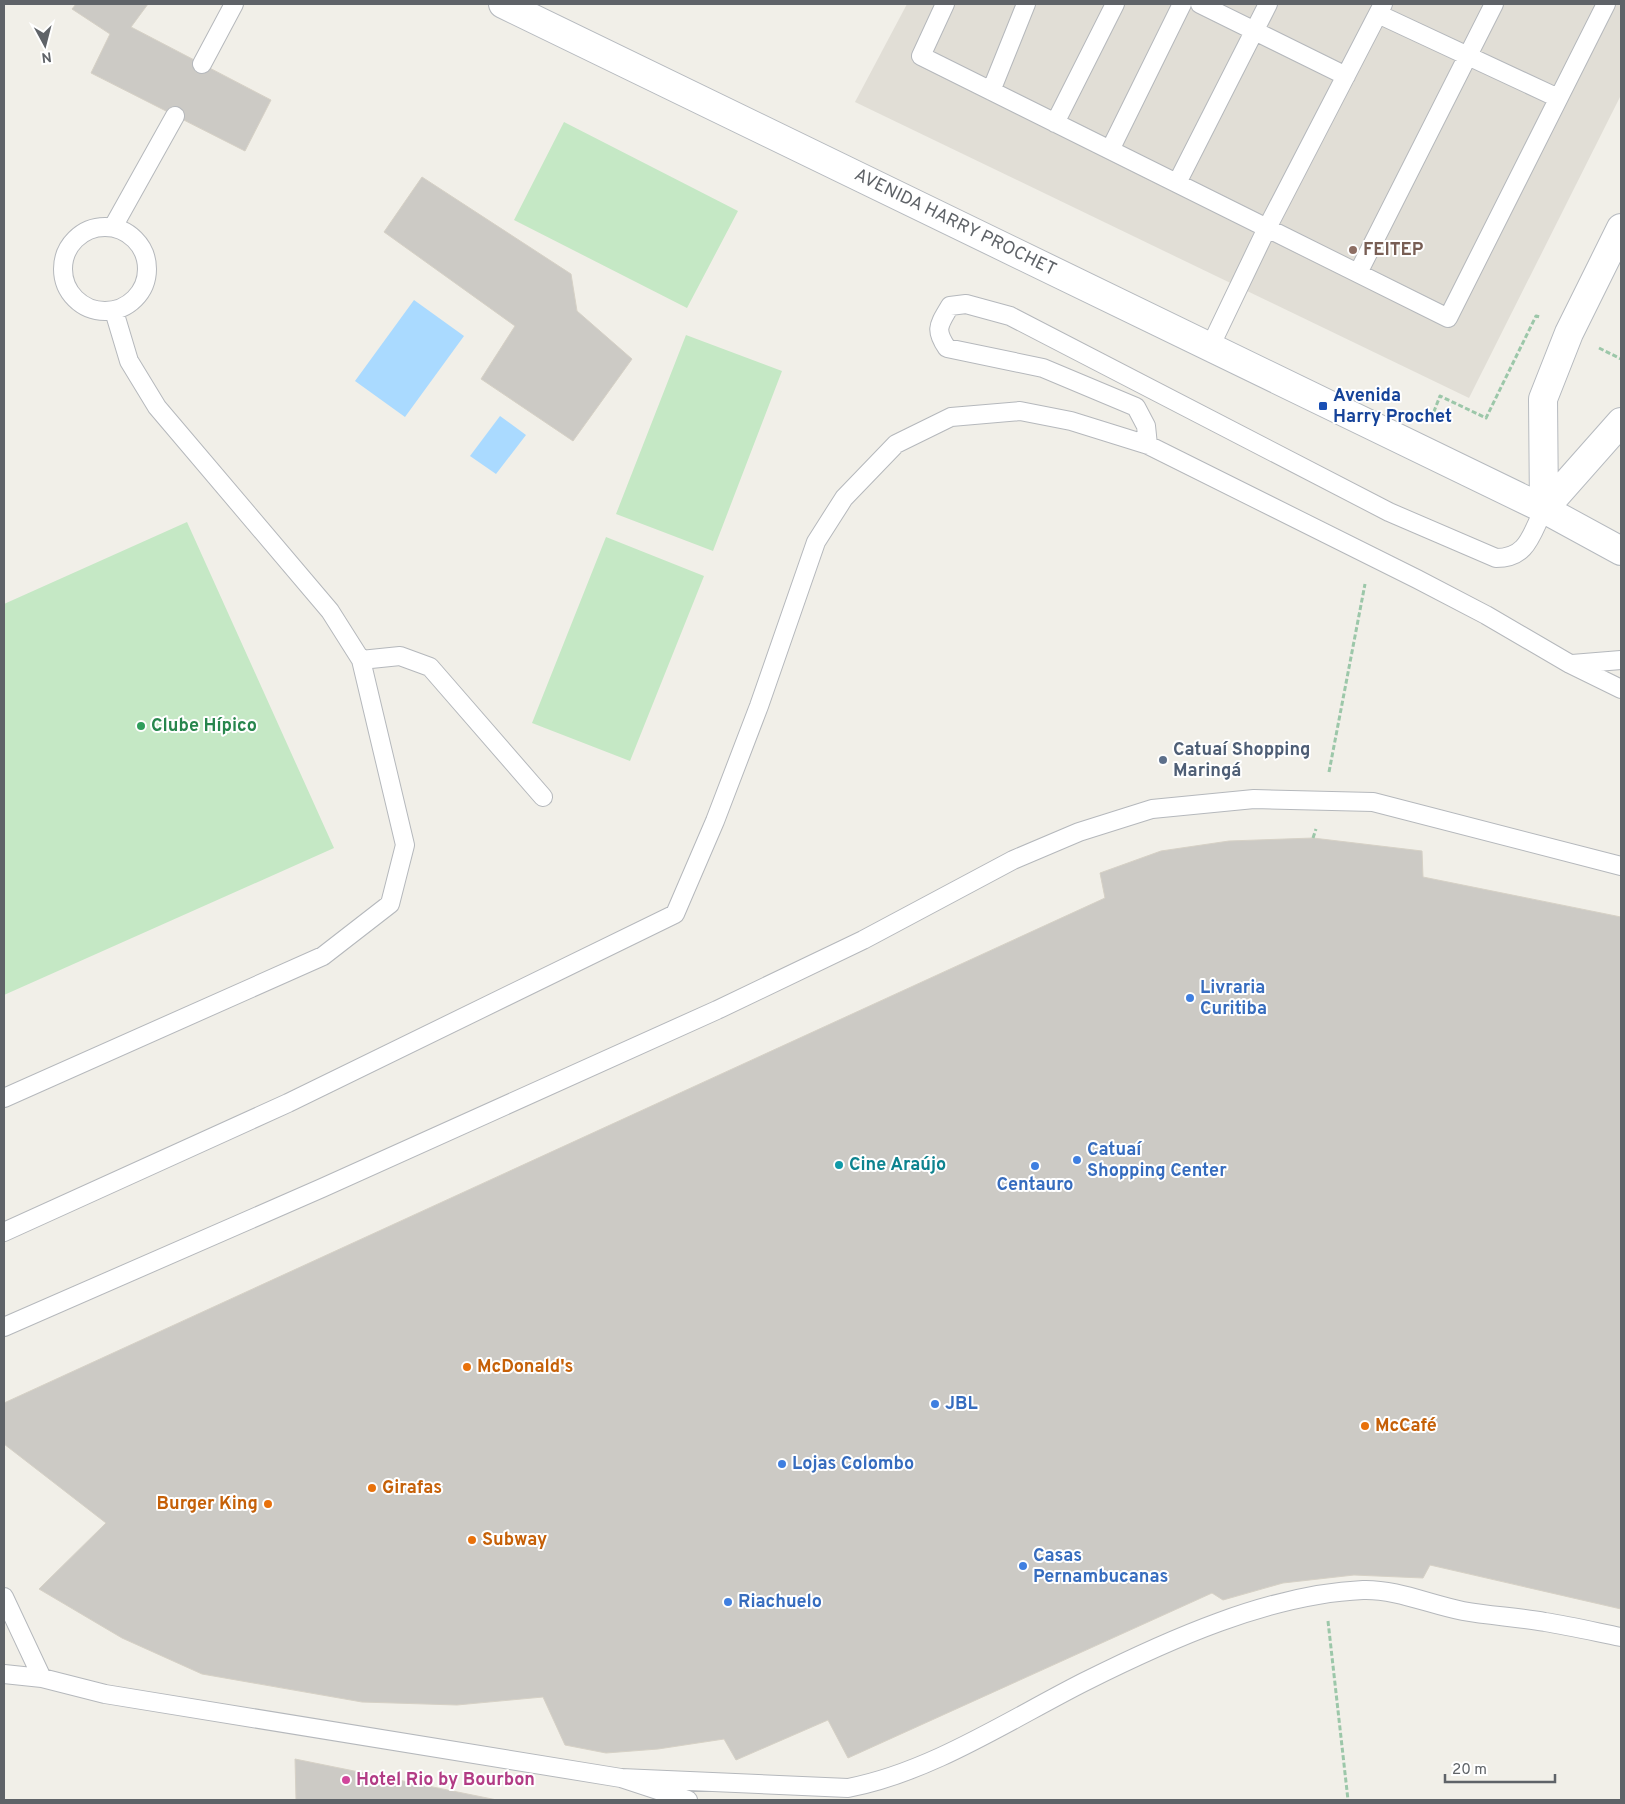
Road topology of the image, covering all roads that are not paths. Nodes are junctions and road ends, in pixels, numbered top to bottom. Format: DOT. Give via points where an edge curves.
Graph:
graph roads {
  1 [pos="234,4"];
  2 [pos="503,4"];
  3 [pos="945,4"];
  4 [pos="1026,4"];
  5 [pos="1115,4"];
  6 [pos="1182,4"];
  7 [pos="1200,4"];
  8 [pos="1268,4"];
  9 [pos="1494,4"];
  10 [pos="1606,4"];
  11 [pos="1381,9"];
  12 [pos="1255,31"];
  13 [pos="1468,58"];
  14 [pos="202,64"];
  15 [pos="1346,76"];
  16 [pos="991,91"];
  17 [pos="1558,98"];
  18 [pos="175,116"];
  19 [pos="1055,123"];
  20 [pos="1110,150"];
  21 [pos="1177,183"];
  22 [pos="113,227"];
  23 [pos="1267,228"];
  24 [pos="1621,228"];
  25 [pos="1358,273"];
  26 [pos="114,311"];
  27 [pos="1210,347"];
  28 [pos="1621,422"];
  29 [pos="1148,445"];
  30 [pos="1544,509"];
  31 [pos="1621,551"];
  32 [pos="361,660"];
  33 [pos="1621,660"];
  34 [pos="1570,664"];
  35 [pos="1621,689"];
  36 [pos="543,796"];
  37 [pos="1621,866"];
  38 [pos="4,1098"];
  39 [pos="4,1232"];
  40 [pos="4,1327"];
  41 [pos="4,1597"];
  42 [pos="1621,1637"];
  43 [pos="4,1674"];
  44 [pos="42,1678"];
  45 [pos="622,1778"];
  46 [pos="688,1800"];
  1 -- 14 [label="lane"];
  2 -- 27 [label="street, AVENIDA HARRY PROCHET"];
  3 -- 16 [label="lane" via="921,56"];
  4 -- 16 [label="lane"];
  5 -- 19 [label="lane"];
  6 -- 20 [label="lane"];
  7 -- 12 [label="lane"];
  8 -- 12 [label="lane"];
  9 -- 13 [label="lane"];
  10 -- 17 [label="lane"];
  11 -- 13 [label="lane"];
  11 -- 15 [label="lane"];
  12 -- 15 [label="lane"];
  12 -- 21 [label="lane"];
  13 -- 17 [label="lane"];
  13 -- 25 [label="lane"];
  15 -- 23 [label="lane"];
  16 -- 19 [label="lane"];
  17 -- 25 [label="lane" via="1448,318"];
  18 -- 22 [label="lane"];
  19 -- 20 [label="lane"];
  20 -- 21 [label="lane"];
  21 -- 23 [label="lane"];
  22 -- 26 [label="lane" via="128,233 141,245 147,260 148,277 130,304"];
  22 -- 26 [label="lane" via="96,227 81,234 69,246 63,262 63,278 70,293 82,305 98,311"];
  23 -- 25 [label="lane"];
  23 -- 27 [label="lane"];
  24 -- 30 [label="street" via="1569,332 1543,399"];
  26 -- 32 [label="lane" via="129,361 157,407 330,611"];
  27 -- 30 [label="street, AVENIDA HARRY PROCHET"];
  28 -- 30 [label="street"];
  29 -- 30 [label="lane" via="1146,426 1136,407 1043,368 947,348 940,338 938,326 950,306 966,304 1010,316 1389,512 1496,558 1509,558 1522,552"];
  29 -- 34 [label="lane" via="1486,615"];
  29 -- 39 [label="lane" via="1071,421 1020,411 951,417 896,444 844,498 816,542 759,706 675,914 288,1103"];
  30 -- 31 [label="street, AVENIDA HARRY PROCHET"];
  32 -- 36 [label="lane" via="400,656 430,667"];
  32 -- 38 [label="lane" via="405,845 390,904 323,956"];
  33 -- 34 [label="lane"];
  34 -- 35 [label="lane"];
  37 -- 40 [label="lane" via="1373,802 1254,799 1152,809 1079,832 1013,860 863,940 717,1010"];
  41 -- 44 [label="lane"];
  42 -- 45 [label="lane" via="1463,1610 1389,1593 1364,1590 1325,1594 1261,1607 1174,1641 930,1760 875,1783 848,1788"];
  43 -- 44 [label="lane"];
  44 -- 45 [label="lane" via="105,1694"];
  45 -- 46 [label="lane"];
}
